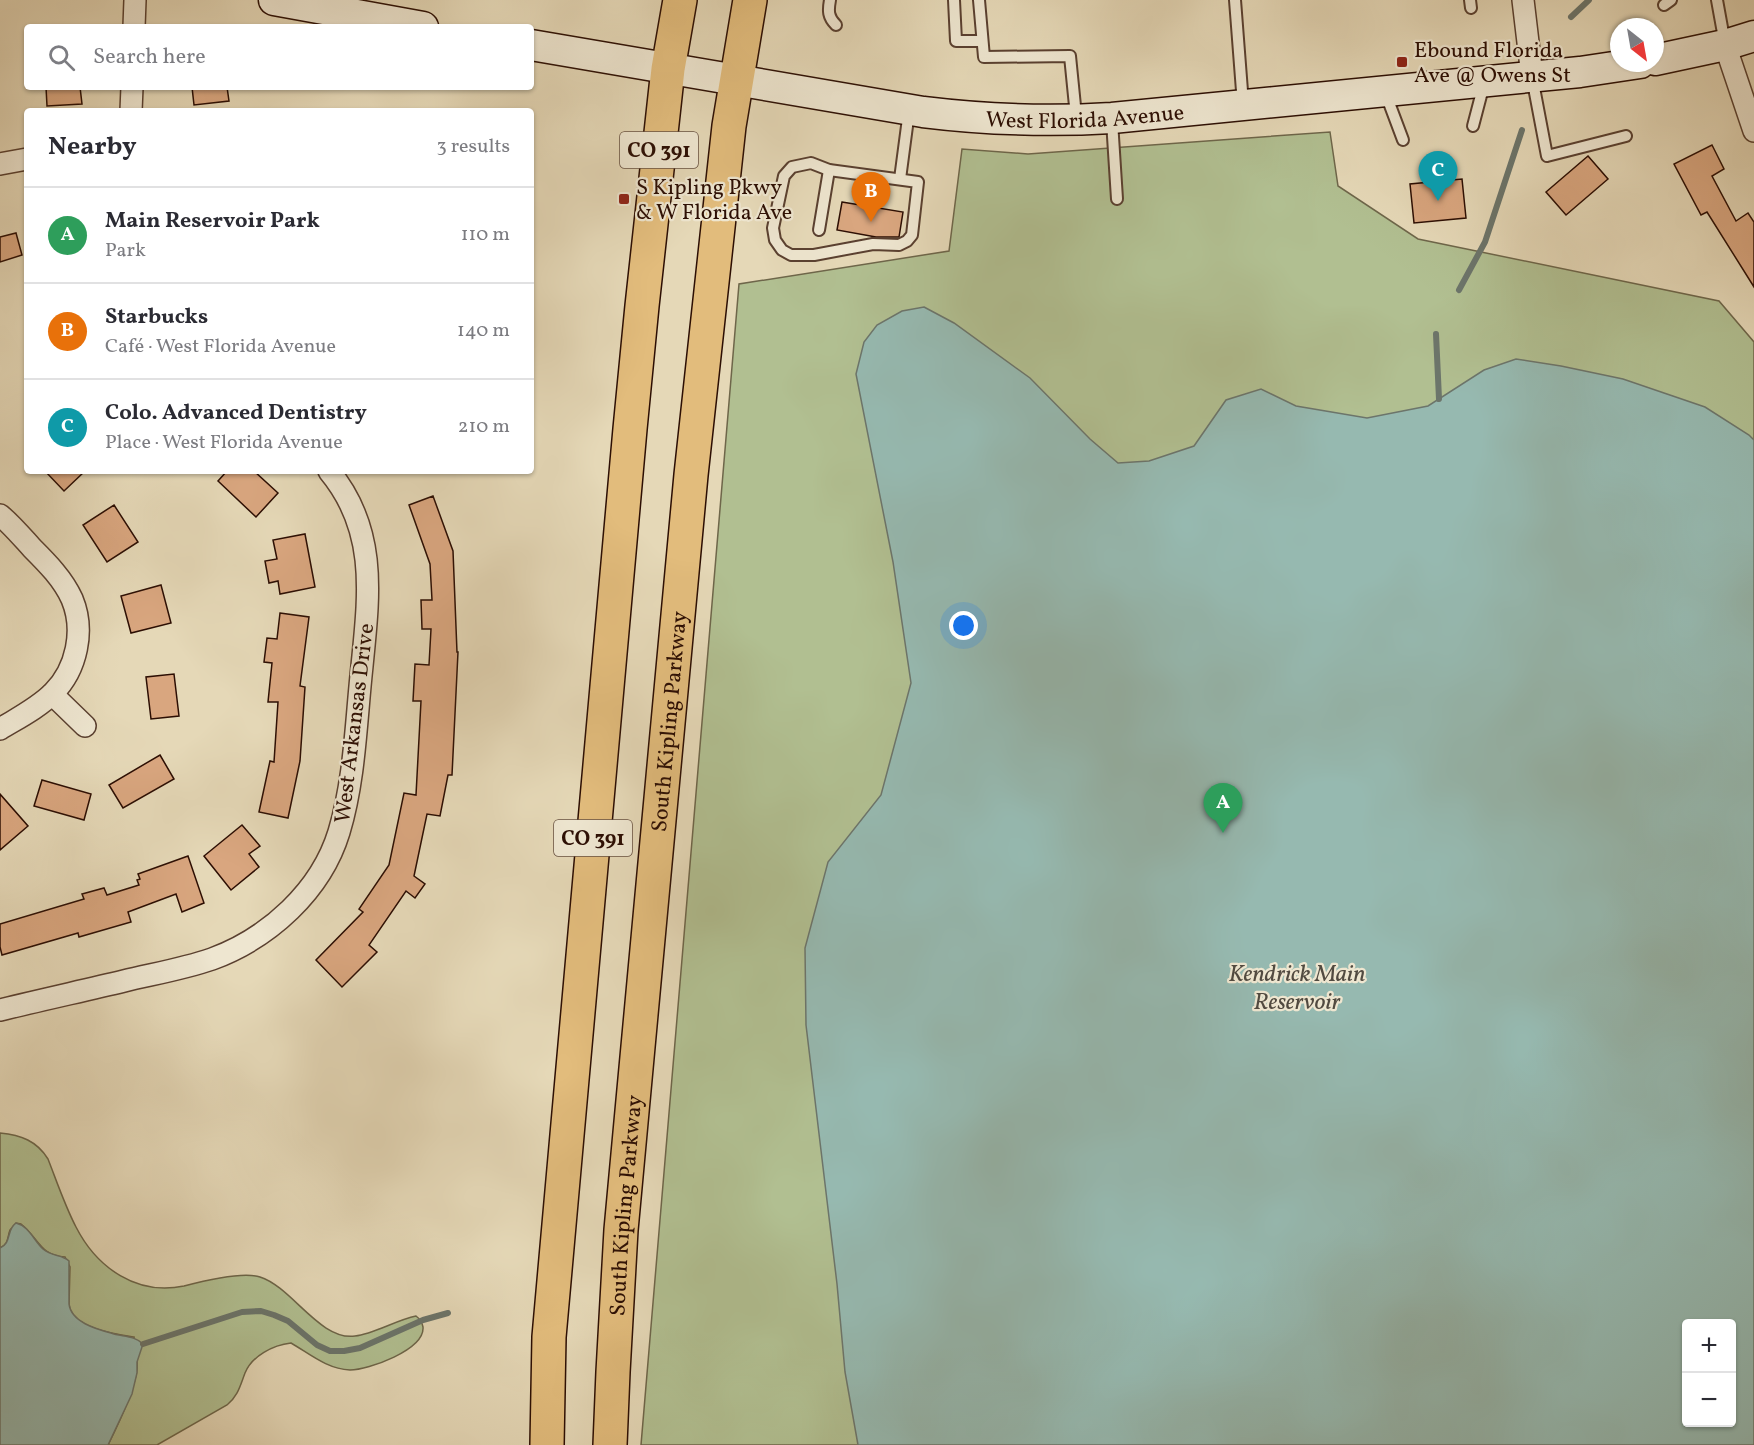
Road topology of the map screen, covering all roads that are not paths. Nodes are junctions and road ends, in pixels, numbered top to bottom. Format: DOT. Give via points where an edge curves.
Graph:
graph roads {
  1 [pos="135,0"];
  2 [pos="274,0"];
  3 [pos="680,0"];
  4 [pos="750,0"];
  5 [pos="830,0"];
  6 [pos="954,0"];
  7 [pos="979,0"];
  8 [pos="1234,0"];
  9 [pos="1523,0"];
  10 [pos="1717,0"];
  11 [pos="134,24"];
  12 [pos="406,24"];
  13 [pos="836,25"];
  14 [pos="1754,36"];
  15 [pos="982,41"];
  16 [pos="1725,45"];
  17 [pos="534,46"];
  18 [pos="1664,58"];
  19 [pos="1610,68"];
  20 [pos="668,69"];
  21 [pos="1532,76"];
  22 [pos="1485,80"];
  23 [pos="736,81"];
  24 [pos="132,90"];
  25 [pos="1384,90"];
  26 [pos="1243,104"];
  27 [pos="131,108"];
  28 [pos="910,110"];
  29 [pos="1112,118"];
  30 [pos="1076,120"];
  31 [pos="1473,126"];
  32 [pos="1754,131"];
  33 [pos="1626,136"];
  34 [pos="1403,140"];
  35 [pos="24,160"];
  36 [pos="0,164"];
  37 [pos="829,170"];
  38 [pos="900,179"];
  39 [pos="1117,199"];
  40 [pos="819,230"];
  41 [pos="331,474"];
  42 [pos="0,515"];
  43 [pos="52,694"];
  44 [pos="86,726"];
  45 [pos="0,729"];
  46 [pos="0,1010"];
  47 [pos="547,1445"];
  48 [pos="610,1445"];
  1 -- 11 [label="street"];
  2 -- 12 [label="street"];
  3 -- 20 [label="main road, CO 391"];
  4 -- 23 [label="main road, South Kipling Parkway / CO 391"];
  5 -- 13 [label="lane" via="828,12"];
  6 -- 15 [label="lane" via="956,41"];
  7 -- 15 [label="lane"];
  8 -- 26 [label="lane"];
  9 -- 21 [label="street"];
  10 -- 16 [label="lane"];
  14 -- 16 [label="street"];
  15 -- 30 [label="lane" via="984,57 1070,56"];
  16 -- 18 [label="street"];
  16 -- 32 [label="street"];
  17 -- 20 [label="street, West Florida Avenue"];
  19 -- 21 [label="street, West Florida Avenue"];
  20 -- 23 [label="street, West Florida Avenue"];
  20 -- 47 [label="main road, CO 391" via="640,317 558,1222 549,1337"];
  21 -- 22 [label="street, West Florida Avenue"];
  21 -- 33 [label="lane" via="1547,156"];
  22 -- 25 [label="street, West Florida Avenue"];
  22 -- 31 [label="lane"];
  23 -- 28 [label="street, West Florida Avenue"];
  23 -- 48 [label="main road, South Kipling Parkway / CO 391" via="705,334 658,823 621,1230"];
  24 -- 27 [label="street"];
  25 -- 26 [label="street, West Florida Avenue"];
  25 -- 34 [label="lane"];
  26 -- 29 [label="street, West Florida Avenue"];
  28 -- 30 [label="street, West Florida Avenue" via="1012,120"];
  28 -- 38 [label="lane"];
  29 -- 30 [label="street, West Florida Avenue"];
  29 -- 39 [label="lane"];
  35 -- 36 [label="street"];
  37 -- 38 [label="lane"];
  37 -- 38 [label="lane" via="811,163 792,167 784,176 773,228 775,240 791,255 814,255 873,244 899,245 907,241 912,235 918,182"];
  37 -- 40 [label="lane"];
  41 -- 46 [label="street, West Arkansas Drive" via="359,526 366,557 368,598 346,808 338,835 317,877 296,904 267,929 213,959"];
  42 -- 43 [label="street" via="55,572 72,597 77,647 73,664"];
  43 -- 44 [label="street"];
  43 -- 45 [label="street"];
}
